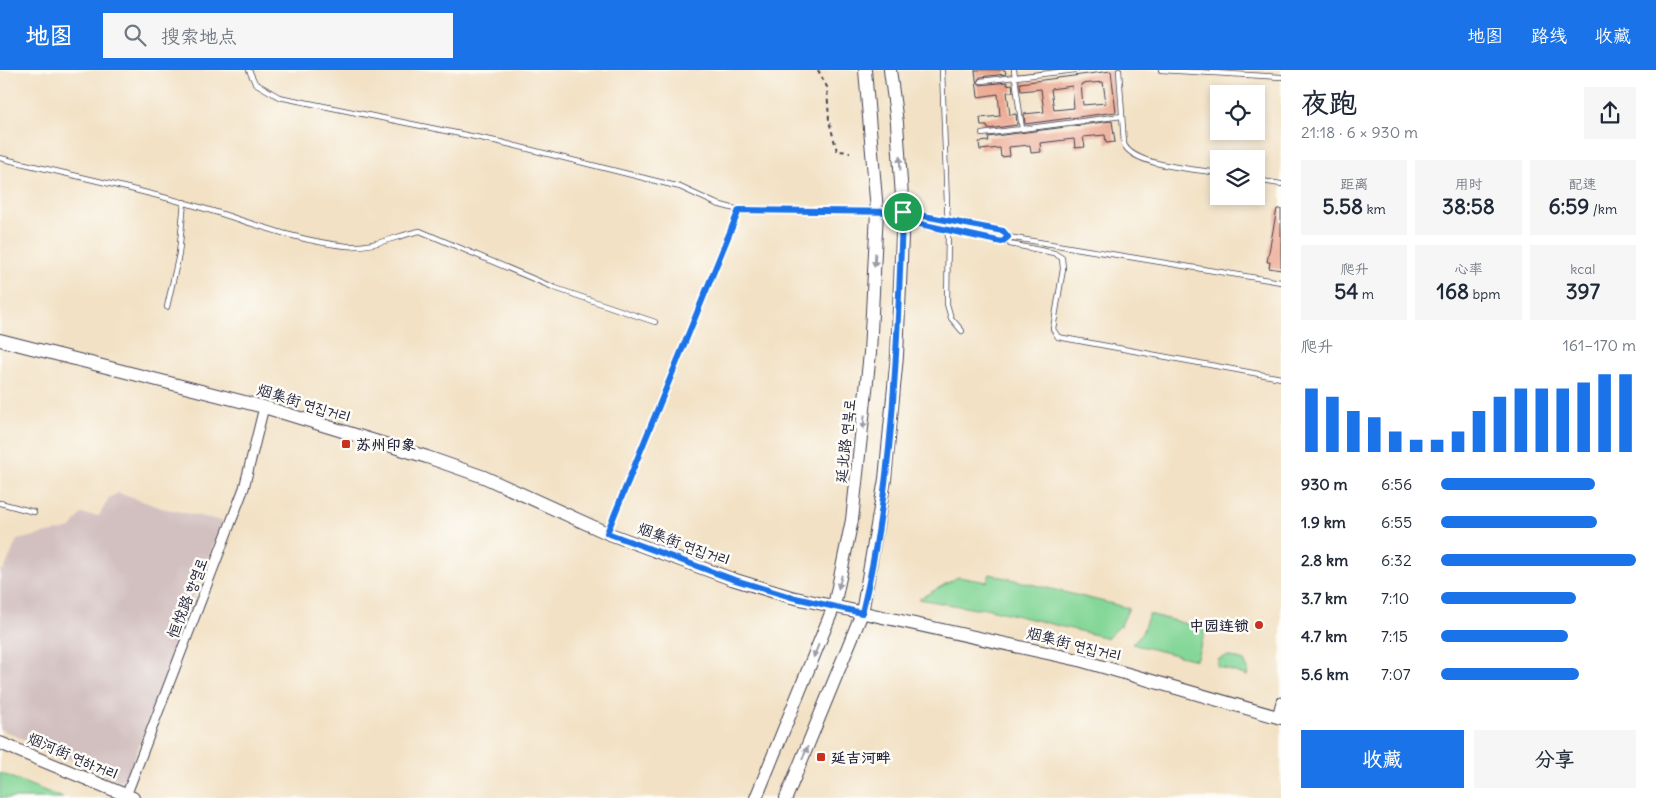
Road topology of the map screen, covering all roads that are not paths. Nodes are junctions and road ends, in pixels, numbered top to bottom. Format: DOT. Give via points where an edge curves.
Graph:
graph roads {
  1 [pos="249,70"];
  2 [pos="865,70"];
  3 [pos="890,70"];
  4 [pos="942,70"];
  5 [pos="1014,70"];
  6 [pos="1076,70"];
  7 [pos="1119,70"];
  8 [pos="1161,70"];
  9 [pos="1175,70"];
  10 [pos="1226,72"];
  11 [pos="1015,77"];
  12 [pos="1281,77"];
  13 [pos="981,81"];
  14 [pos="1122,116"];
  15 [pos="1022,129"];
  16 [pos="982,134"];
  17 [pos="0,158"];
  18 [pos="1210,171"];
  19 [pos="1265,181"];
  20 [pos="1281,184"];
  21 [pos="184,202"];
  22 [pos="739,210"];
  23 [pos="877,211"];
  24 [pos="902,216"];
  25 [pos="947,220"];
  26 [pos="948,230"];
  27 [pos="1008,237"];
  28 [pos="1281,282"];
  29 [pos="167,307"];
  30 [pos="655,322"];
  31 [pos="962,330"];
  32 [pos="0,340"];
  33 [pos="1281,378"];
  34 [pos="264,407"];
  35 [pos="0,503"];
  36 [pos="34,512"];
  37 [pos="607,533"];
  38 [pos="834,606"];
  39 [pos="862,613"];
  40 [pos="1281,702"];
  41 [pos="1279,718"];
  42 [pos="0,743"];
  43 [pos="130,797"];
  44 [pos="756,798"];
  45 [pos="786,798"];
  1 -- 22 [label="lane" via="255,82 279,96 500,142 680,187"];
  2 -- 23 [label="main road, 延北路 연북로"];
  24 -- 3 [label="main road, one-way" via="898,123"];
  4 -- 25 [label="lane"];
  5 -- 11 [label="lane"];
  6 -- 11 [label="lane"];
  7 -- 14 [label="lane"];
  8 -- 9 [label="lane"];
  9 -- 10 [label="lane"];
  10 -- 12 [label="lane"];
  11 -- 13 [label="lane"];
  11 -- 15 [label="lane"];
  14 -- 15 [label="lane"];
  14 -- 18 [label="lane" via="1124,144 1132,155 1142,160"];
  15 -- 16 [label="lane"];
  17 -- 21 [label="lane"];
  19 -- 20 [label="lane"];
  21 -- 29 [label="lane" via="179,254"];
  21 -- 30 [label="lane" via="314,241 348,246 379,245 420,231 555,288"];
  22 -- 23 [label="lane"];
  22 -- 37 [label="lane"];
  23 -- 24 [label="lane"];
  23 -- 38 [label="main road, 延北路 연북로, one-way" via="870,353 859,472 845,564"];
  24 -- 25 [label="lane"];
  24 -- 26 [label="lane"];
  24 -- 39 [label="main road" via="892,417 880,514"];
  25 -- 26 [label="lane"];
  25 -- 27 [label="lane" via="1003,231"];
  26 -- 27 [label="lane" via="1002,242"];
  26 -- 31 [label="lane" via="948,313"];
  27 -- 28 [label="lane"];
  27 -- 33 [label="lane" via="1010,244 1054,253 1062,258 1053,329 1058,337"];
  32 -- 34 [label="main road, 烟集街 연집거리"];
  34 -- 37 [label="main road, 烟集街 연집거리" via="484,477"];
  34 -- 43 [label="street, 恒悦路 항열로" via="244,488"];
  35 -- 36 [label="lane"];
  37 -- 38 [label="main road, 烟集街 연집거리" via="732,579"];
  38 -- 39 [label="main road, 烟集街 연집거리"];
  38 -- 44 [label="main road, 延北路 연북로, one-way"];
  39 -- 41 [label="main road, 烟集街 연집거리" via="1079,660"];
  45 -- 39 [label="main road, one-way"];
  40 -- 41 [label="street"];
  42 -- 43 [label="main road, 烟河街 연하거리"];
}
